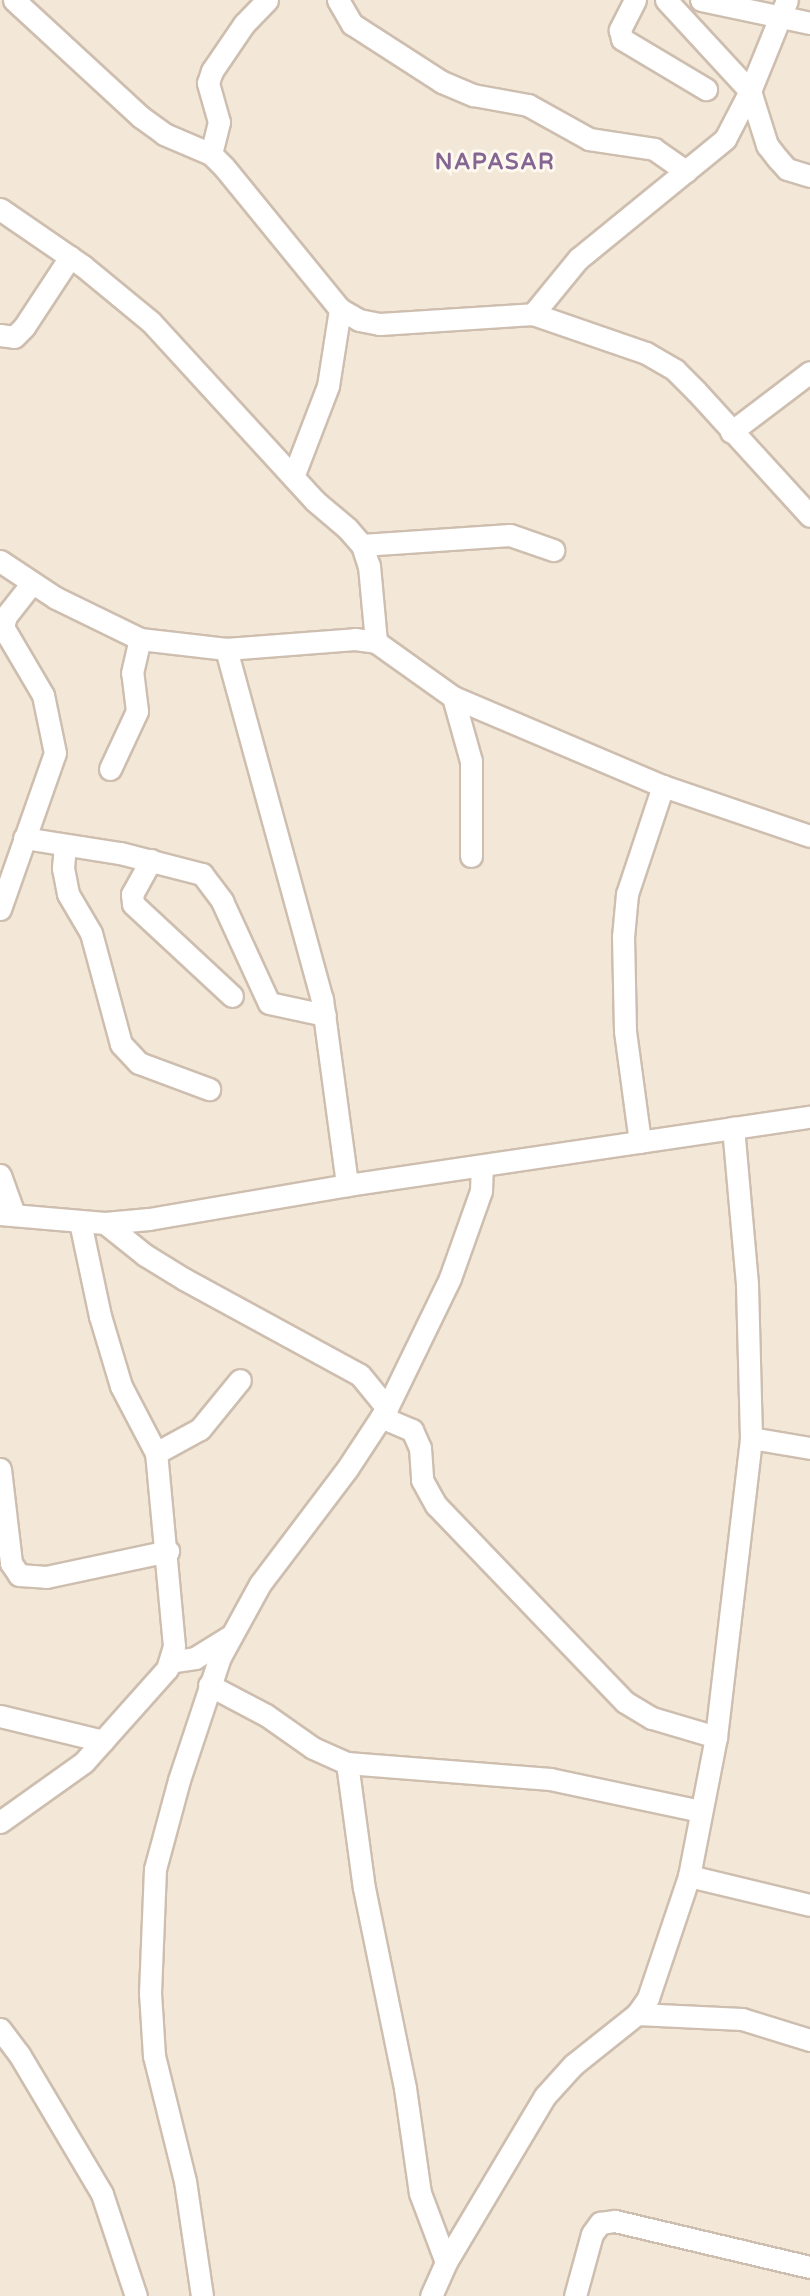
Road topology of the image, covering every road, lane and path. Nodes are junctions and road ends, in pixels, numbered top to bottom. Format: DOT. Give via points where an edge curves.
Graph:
graph roads {
  1 [pos="14,0"];
  2 [pos="267,0"];
  3 [pos="338,0"];
  4 [pos="635,0"];
  5 [pos="666,0"];
  6 [pos="701,0"];
  7 [pos="784,9"];
  8 [pos="810,23"];
  9 [pos="706,89"];
  10 [pos="750,92"];
  11 [pos="211,154"];
  12 [pos="686,171"];
  13 [pos="808,181"];
  14 [pos="0,208"];
  15 [pos="70,257"];
  16 [pos="340,309"];
  17 [pos="533,314"];
  18 [pos="0,335"];
  19 [pos="810,372"];
  20 [pos="731,432"];
  21 [pos="293,477"];
  22 [pos="810,516"];
  23 [pos="362,545"];
  24 [pos="553,550"];
  25 [pos="0,561"];
  26 [pos="32,583"];
  27 [pos="141,639"];
  28 [pos="376,642"];
  29 [pos="226,649"];
  30 [pos="453,698"];
  31 [pos="110,768"];
  32 [pos="663,786"];
  33 [pos="810,836"];
  34 [pos="24,838"];
  35 [pos="65,845"];
  36 [pos="471,856"];
  37 [pos="151,860"];
  38 [pos="0,909"];
  39 [pos="232,996"];
  40 [pos="325,1015"];
  41 [pos="209,1089"];
  42 [pos="810,1117"];
  43 [pos="733,1128"];
  44 [pos="640,1142"];
  45 [pos="482,1166"];
  46 [pos="0,1175"];
  47 [pos="347,1185"];
  48 [pos="7,1214"];
  49 [pos="80,1222"];
  50 [pos="105,1223"];
  51 [pos="240,1380"];
  52 [pos="384,1413"];
  53 [pos="751,1438"];
  54 [pos="810,1449"];
  55 [pos="156,1453"];
  56 [pos="0,1469"];
  57 [pos="168,1551"];
  58 [pos="232,1635"];
  59 [pos="170,1662"];
  60 [pos="209,1685"];
  61 [pos="0,1716"];
  62 [pos="716,1737"];
  63 [pos="103,1741"];
  64 [pos="347,1763"];
  65 [pos="701,1811"];
  66 [pos="0,1822"];
  67 [pos="689,1876"];
  68 [pos="810,1905"];
  69 [pos="637,2014"];
  70 [pos="0,2029"];
  71 [pos="810,2040"];
  72 [pos="446,2262"];
  73 [pos="810,2267"];
  74 [pos="136,2296"];
  75 [pos="202,2296"];
  76 [pos="431,2296"];
  77 [pos="575,2296"];
  1 -- 11 [label="street" via="141,117 164,134"];
  2 -- 11 [label="street" via="244,24 212,71 208,83 219,122"];
  3 -- 12 [label="street" via="352,24 442,82 473,95 528,105 589,139 654,149"];
  4 -- 9 [label="street" via="620,30 622,39"];
  5 -- 10 [label="street"];
  6 -- 7 [label="street"];
  7 -- 8 [label="street"];
  7 -- 10 [label="street"];
  10 -- 12 [label="street" via="725,139"];
  10 -- 13 [label="street" via="767,146 787,169"];
  11 -- 16 [label="street"];
  12 -- 17 [label="street" via="578,259"];
  14 -- 15 [label="street"];
  15 -- 18 [label="street" via="24,327 14,337"];
  15 -- 21 [label="street" via="151,322"];
  16 -- 17 [label="street" via="359,320 380,324"];
  16 -- 21 [label="street" via="322,408"];
  17 -- 20 [label="street" via="646,353 675,370"];
  19 -- 20 [label="street"];
  20 -- 22 [label="street"];
  21 -- 23 [label="street"];
  23 -- 24 [label="street" via="510,535"];
  23 -- 28 [label="street" via="369,566"];
  25 -- 26 [label="street"];
  26 -- 27 [label="street" via="112,628"];
  26 -- 34 [label="street" via="6,616 3,627 43,695 55,753"];
  27 -- 29 [label="street"];
  27 -- 31 [label="street" via="132,673 137,711"];
  28 -- 29 [label="street" via="355,639"];
  28 -- 30 [label="street"];
  29 -- 40 [label="street"];
  30 -- 32 [label="street"];
  30 -- 36 [label="street" via="471,761"];
  32 -- 33 [label="street"];
  32 -- 44 [label="street" via="627,894 623,937 625,1031"];
  34 -- 35 [label="street"];
  34 -- 38 [label="street"];
  35 -- 37 [label="street"];
  35 -- 41 [label="street" via="63,868 68,894 91,933 121,1044 139,1063"];
  37 -- 39 [label="street" via="132,894 133,904"];
  37 -- 40 [label="street" via="208,878 269,1003"];
  40 -- 47 [label="street"];
  42 -- 43 [label="street"];
  43 -- 44 [label="street"];
  43 -- 53 [label="street" via="747,1284"];
  44 -- 45 [label="street"];
  45 -- 47 [label="street"];
  45 -- 52 [label="street" via="481,1191 450,1278"];
  46 -- 48 [label="street"];
  47 -- 50 [label="street"];
  48 -- 49 [label="street"];
  49 -- 50 [label="street"];
  49 -- 55 [label="street" via="100,1316 121,1386"];
  50 -- 52 [label="street" via="144,1255 184,1279 360,1375"];
  51 -- 55 [label="street" via="200,1429"];
  52 -- 58 [label="street" via="260,1584"];
  52 -- 62 [label="street" via="412,1430 420,1448 422,1480 436,1505 625,1702 652,1718"];
  53 -- 54 [label="street"];
  53 -- 62 [label="street"];
  55 -- 57 [label="street"];
  56 -- 57 [label="street" via="11,1563 19,1575 46,1577"];
  57 -- 59 [label="street" via="174,1646"];
  58 -- 59 [label="street" via="195,1658"];
  58 -- 60 [label="street"];
  59 -- 63 [label="street"];
  60 -- 64 [label="street" via="280,1723 313,1748"];
  60 -- 75 [label="street" via="154,1869 150,1993 160,2091 185,2181"];
  61 -- 63 [label="street"];
  62 -- 65 [label="street"];
  63 -- 66 [label="street" via="60,1782"];
  64 -- 65 [label="street" via="550,1779"];
  64 -- 72 [label="street" via="364,1888 405,2088 420,2193"];
  65 -- 67 [label="street"];
  67 -- 68 [label="street"];
  67 -- 69 [label="street" via="655,1982"];
  69 -- 71 [label="street" via="742,2019"];
  69 -- 72 [label="street" via="573,2065 545,2096"];
  70 -- 74 [label="street" via="19,2054 102,2194"];
  72 -- 76 [label="street"];
  73 -- 77 [label="street" via="615,2221 600,2223 591,2234"];
}
